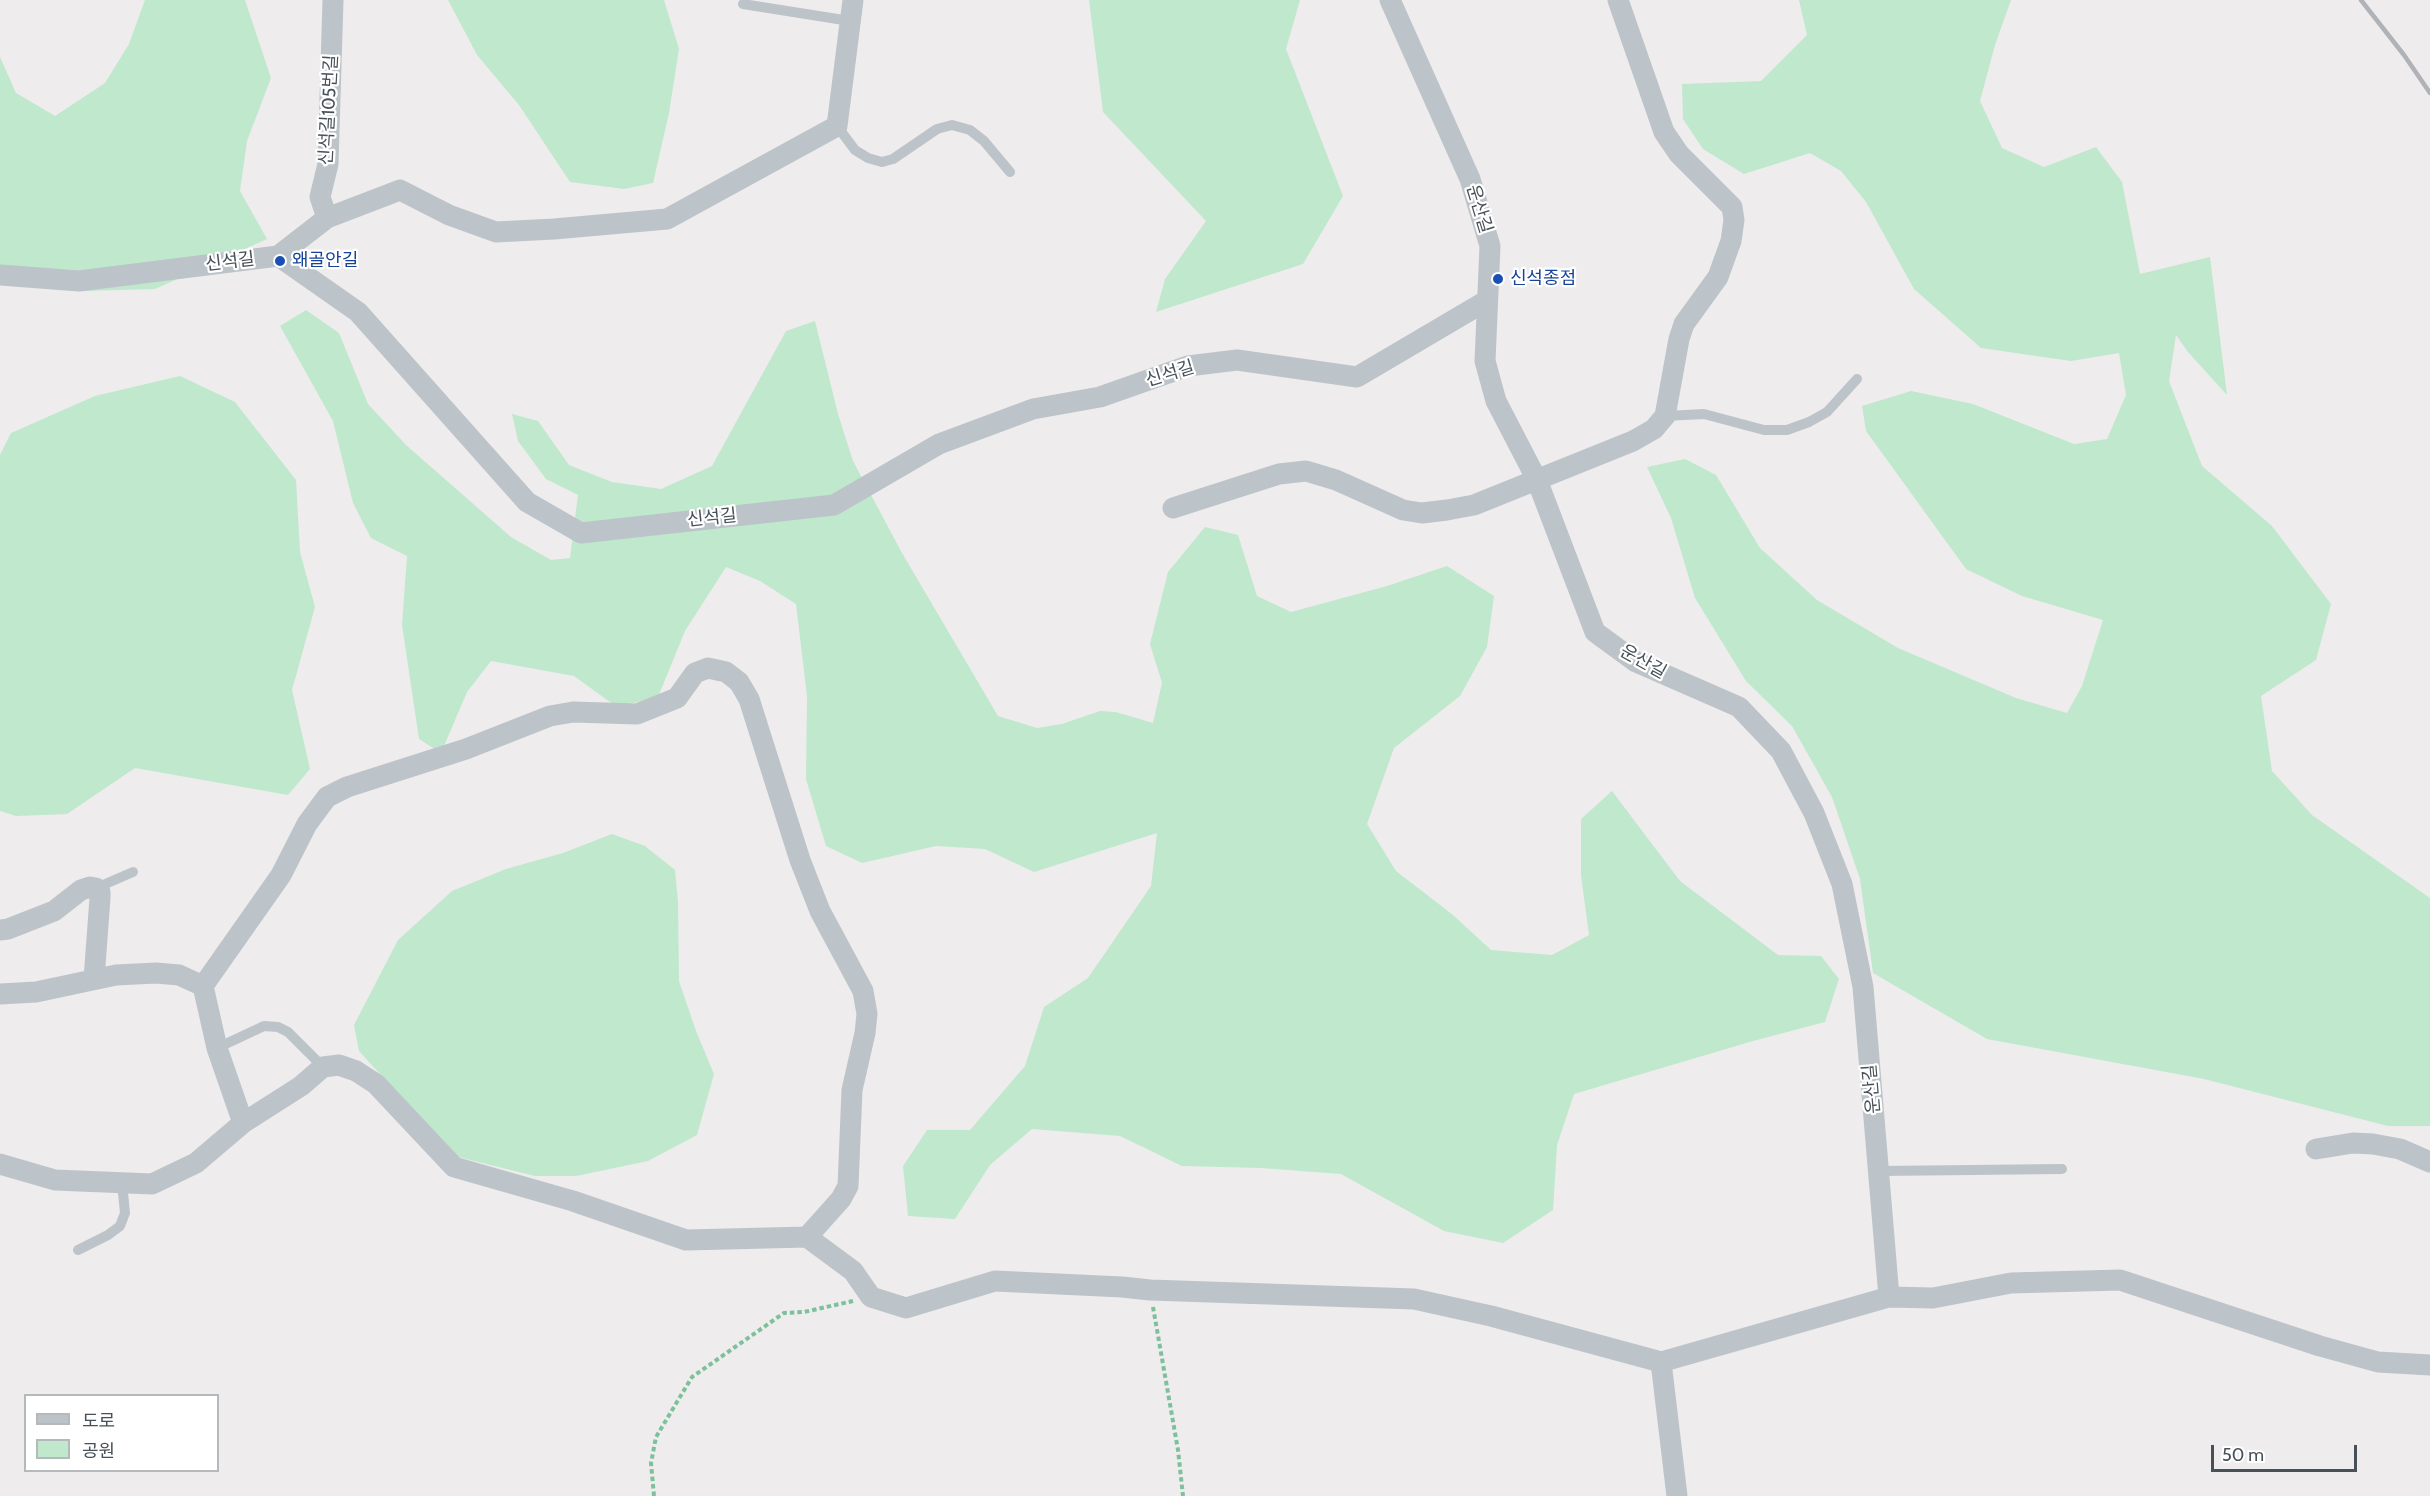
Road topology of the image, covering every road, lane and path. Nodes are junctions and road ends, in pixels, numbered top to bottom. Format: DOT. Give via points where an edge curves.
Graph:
graph roads {
  1 [pos="333,0"];
  2 [pos="853,0"];
  3 [pos="1390,0"];
  4 [pos="1618,0"];
  5 [pos="743,4"];
  6 [pos="850,21"];
  7 [pos="837,126"];
  8 [pos="1010,172"];
  9 [pos="327,218"];
  10 [pos="278,256"];
  11 [pos="0,275"];
  12 [pos="1486,301"];
  13 [pos="1857,379"];
  14 [pos="1665,416"];
  15 [pos="1537,480"];
  16 [pos="1173,508"];
  17 [pos="133,872"];
  18 [pos="96,888"];
  19 [pos="0,930"];
  20 [pos="94,979"];
  21 [pos="203,986"];
  22 [pos="0,994"];
  23 [pos="217,1048"];
  24 [pos="323,1067"];
  25 [pos="243,1123"];
  26 [pos="2316,1149"];
  27 [pos="2430,1162"];
  28 [pos="0,1164"];
  29 [pos="2062,1169"];
  30 [pos="1879,1171"];
  31 [pos="122,1183"];
  32 [pos="807,1238"];
  33 [pos="78,1250"];
  34 [pos="1150,1290"];
  35 [pos="871,1297"];
  36 [pos="1889,1297"];
  37 [pos="1661,1362"];
  38 [pos="2430,1365"];
  39 [pos="654,1496"];
  40 [pos="1183,1496"];
  41 [pos="1677,1496"];
  1 -- 9 [label="street, 신석길105번길" via="328,164 320,197"];
  2 -- 6 [label="street"];
  3 -- 12 [label="street, 운산길" via="1470,179 1490,246"];
  4 -- 14 [label="street" via="1664,132 1679,154 1732,207 1734,220 1718,277 1681,332"];
  5 -- 6 [label="lane"];
  6 -- 7 [label="street"];
  7 -- 8 [label="lane" via="855,150 882,162 894,159 937,129 952,125 970,130 984,141"];
  7 -- 9 [label="street" via="668,219 496,232 449,215 400,190"];
  9 -- 10 [label="street"];
  10 -- 11 [label="street, 신석길" via="79,281"];
  10 -- 12 [label="street, 신석길" via="358,312 526,502 581,533 834,505 939,444 1033,409 1100,397 1188,366 1237,360 1357,377"];
  12 -- 15 [label="street, 운산길" via="1485,360 1496,401"];
  13 -- 14 [label="lane" via="1827,412 1787,430 1764,430 1704,414"];
  14 -- 15 [label="street" via="1654,429 1633,441"];
  15 -- 16 [label="street" via="1474,505 1422,513 1403,510 1306,471 1279,474"];
  15 -- 30 [label="street, 운산길" via="1595,632 1636,662 1739,707 1781,751 1814,813 1842,884 1863,987"];
  17 -- 18 [label="lane"];
  18 -- 19 [label="street" via="81,890 54,911"];
  18 -- 20 [label="street" via="100,898"];
  20 -- 21 [label="street" via="156,973 179,975"];
  20 -- 22 [label="street" via="36,992"];
  21 -- 23 [label="street"];
  21 -- 32 [label="street" via="281,875 307,824 327,797 550,716 573,712 637,714 677,698 695,673 708,668 726,672 739,682 749,699 800,860 820,910 863,991 867,1014 852,1090 848,1186"];
  23 -- 24 [label="lane" via="264,1026 278,1027"];
  23 -- 25 [label="street"];
  24 -- 25 [label="street"];
  24 -- 32 [label="street" via="339,1065 376,1084 454,1167 686,1240"];
  25 -- 31 [label="street" via="196,1163 152,1184"];
  26 -- 27 [label="street" via="2373,1144 2400,1149"];
  28 -- 31 [label="street" via="55,1180"];
  29 -- 30 [label="lane"];
  30 -- 36 [label="street, 운산길"];
  31 -- 33 [label="lane" via="125,1214 120,1226"];
  32 -- 35 [label="street" via="853,1271"];
  34 -- 35 [label="street" via="994,1281 906,1308"];
  34 -- 37 [label="street" via="1414,1299"];
  34 -- 40 [label="path"];
  35 -- 39 [label="path" via="784,1313 692,1377 656,1437 651,1463"];
  36 -- 37 [label="street"];
  36 -- 38 [label="street" via="1933,1298 2011,1283 2120,1280 2378,1362"];
  37 -- 41 [label="street"];
}
